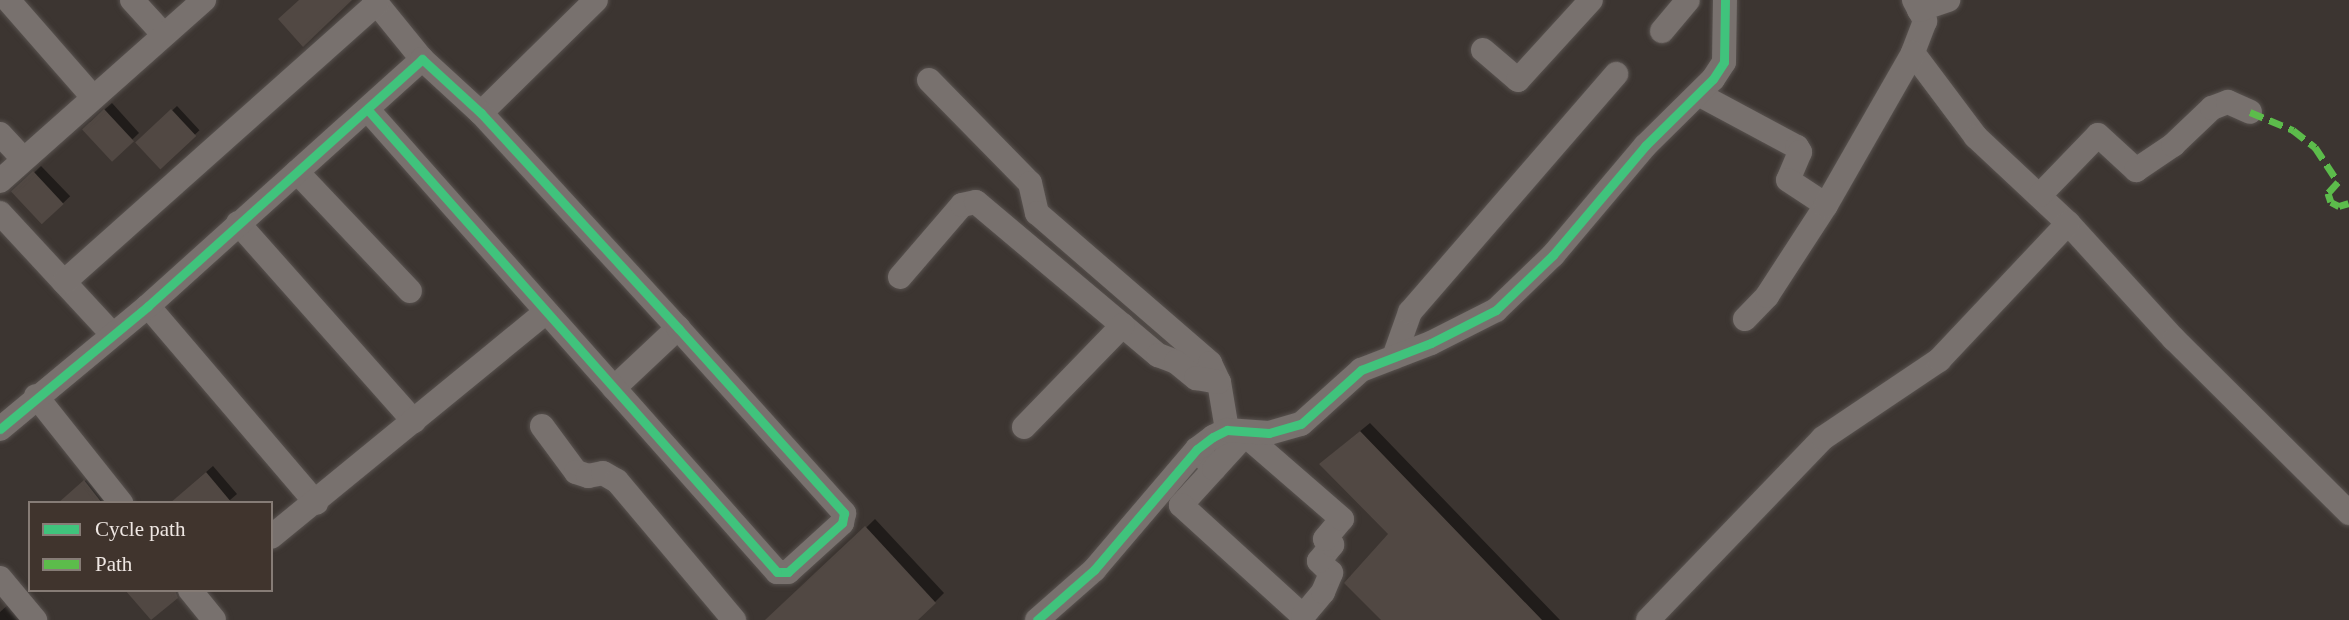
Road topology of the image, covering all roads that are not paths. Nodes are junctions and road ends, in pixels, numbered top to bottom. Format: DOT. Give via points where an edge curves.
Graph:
graph roads {
  1 [pos="8,0"];
  2 [pos="132,0"];
  3 [pos="204,0"];
  4 [pos="596,0"];
  5 [pos="1591,0"];
  6 [pos="1688,0"];
  7 [pos="1725,0"];
  8 [pos="1948,0"];
  9 [pos="375,2"];
  10 [pos="1917,5"];
  11 [pos="1662,31"];
  12 [pos="164,35"];
  13 [pos="1483,50"];
  14 [pos="1913,52"];
  15 [pos="422,59"];
  16 [pos="1616,74"];
  17 [pos="929,80"];
  18 [pos="1700,95"];
  19 [pos="93,97"];
  20 [pos="368,110"];
  21 [pos="2250,112"];
  22 [pos="481,113"];
  23 [pos="0,134"];
  24 [pos="23,159"];
  25 [pos="296,172"];
  26 [pos="0,181"];
  27 [pos="2040,195"];
  28 [pos="1826,205"];
  29 [pos="0,213"];
  30 [pos="238,223"];
  31 [pos="2068,223"];
  32 [pos="900,277"];
  33 [pos="65,282"];
  34 [pos="410,291"];
  35 [pos="148,306"];
  36 [pos="546,312"];
  37 [pos="1745,319"];
  38 [pos="1123,325"];
  39 [pos="678,328"];
  40 [pos="111,333"];
  41 [pos="1394,357"];
  42 [pos="1219,382"];
  43 [pos="614,388"];
  44 [pos="36,396"];
  45 [pos="414,421"];
  46 [pos="541,426"];
  47 [pos="1024,427"];
  48 [pos="0,429"];
  49 [pos="1227,430"];
  50 [pos="1197,449"];
  51 [pos="1214,469"];
  52 [pos="119,501"];
  53 [pos="316,503"];
  54 [pos="2349,513"];
  55 [pos="273,535"];
  56 [pos="4,591"];
  57 [pos="196,592"];
  58 [pos="35,620"];
  59 [pos="214,620"];
  60 [pos="734,620"];
  61 [pos="1037,620"];
  62 [pos="1648,620"];
  1 -- 19 [label="street"];
  2 -- 12 [label="street"];
  3 -- 12 [label="street"];
  4 -- 22 [label="street"];
  5 -- 13 [label="street" via="1518,80"];
  6 -- 11 [label="street"];
  7 -- 18 [label="street" via="1724,62"];
  8 -- 10 [label="street"];
  9 -- 15 [label="street"];
  9 -- 33 [label="street"];
  10 -- 14 [label="street" via="1925,21"];
  12 -- 19 [label="street"];
  14 -- 27 [label="street" via="1976,137"];
  14 -- 28 [label="street"];
  15 -- 20 [label="street"];
  15 -- 22 [label="street"];
  16 -- 41 [label="street" via="1410,312"];
  17 -- 42 [label="street" via="1030,183 1037,213 1194,345"];
  18 -- 28 [label="street" via="1797,147 1800,152 1788,180"];
  18 -- 41 [label="street" via="1674,115 1553,255 1496,310"];
  19 -- 24 [label="street"];
  20 -- 25 [label="street"];
  20 -- 36 [label="street"];
  21 -- 27 [label="street" via="2228,102 2212,108 2173,145 2136,170 2098,135"];
  22 -- 39 [label="street"];
  23 -- 24 [label="street"];
  24 -- 26 [label="street"];
  25 -- 30 [label="street"];
  25 -- 34 [label="street"];
  27 -- 31 [label="street"];
  28 -- 37 [label="street" via="1767,296"];
  29 -- 33 [label="street"];
  30 -- 35 [label="street"];
  30 -- 45 [label="street"];
  31 -- 54 [label="street" via="2174,339"];
  31 -- 62 [label="street" via="1940,360 1823,438"];
  32 -- 38 [label="street" via="962,205 976,202"];
  33 -- 40 [label="street"];
  35 -- 40 [label="street"];
  35 -- 53 [label="street"];
  36 -- 43 [label="street"];
  36 -- 45 [label="street"];
  38 -- 42 [label="street" via="1195,379"];
  38 -- 47 [label="street"];
  39 -- 43 [label="street"];
  39 -- 43 [label="street" via="844,513 842,523 788,572 777,572"];
  40 -- 44 [label="street"];
  41 -- 49 [label="street" via="1361,370 1301,424 1269,433"];
  42 -- 49 [label="street"];
  44 -- 48 [label="street"];
  44 -- 52 [label="street"];
  45 -- 53 [label="street"];
  46 -- 60 [label="street" via="576,472 587,476 603,473 617,481"];
  49 -- 50 [label="street"];
  50 -- 51 [label="street"];
  50 -- 61 [label="street" via="1094,570"];
  51 -- 51 [label="street" via="1181,505 1303,616 1323,592 1331,573 1319,561 1332,545 1325,538 1342,519 1245,435"];
  53 -- 55 [label="street"];
  56 -- 58 [label="street"];
  57 -- 59 [label="street"];
}
